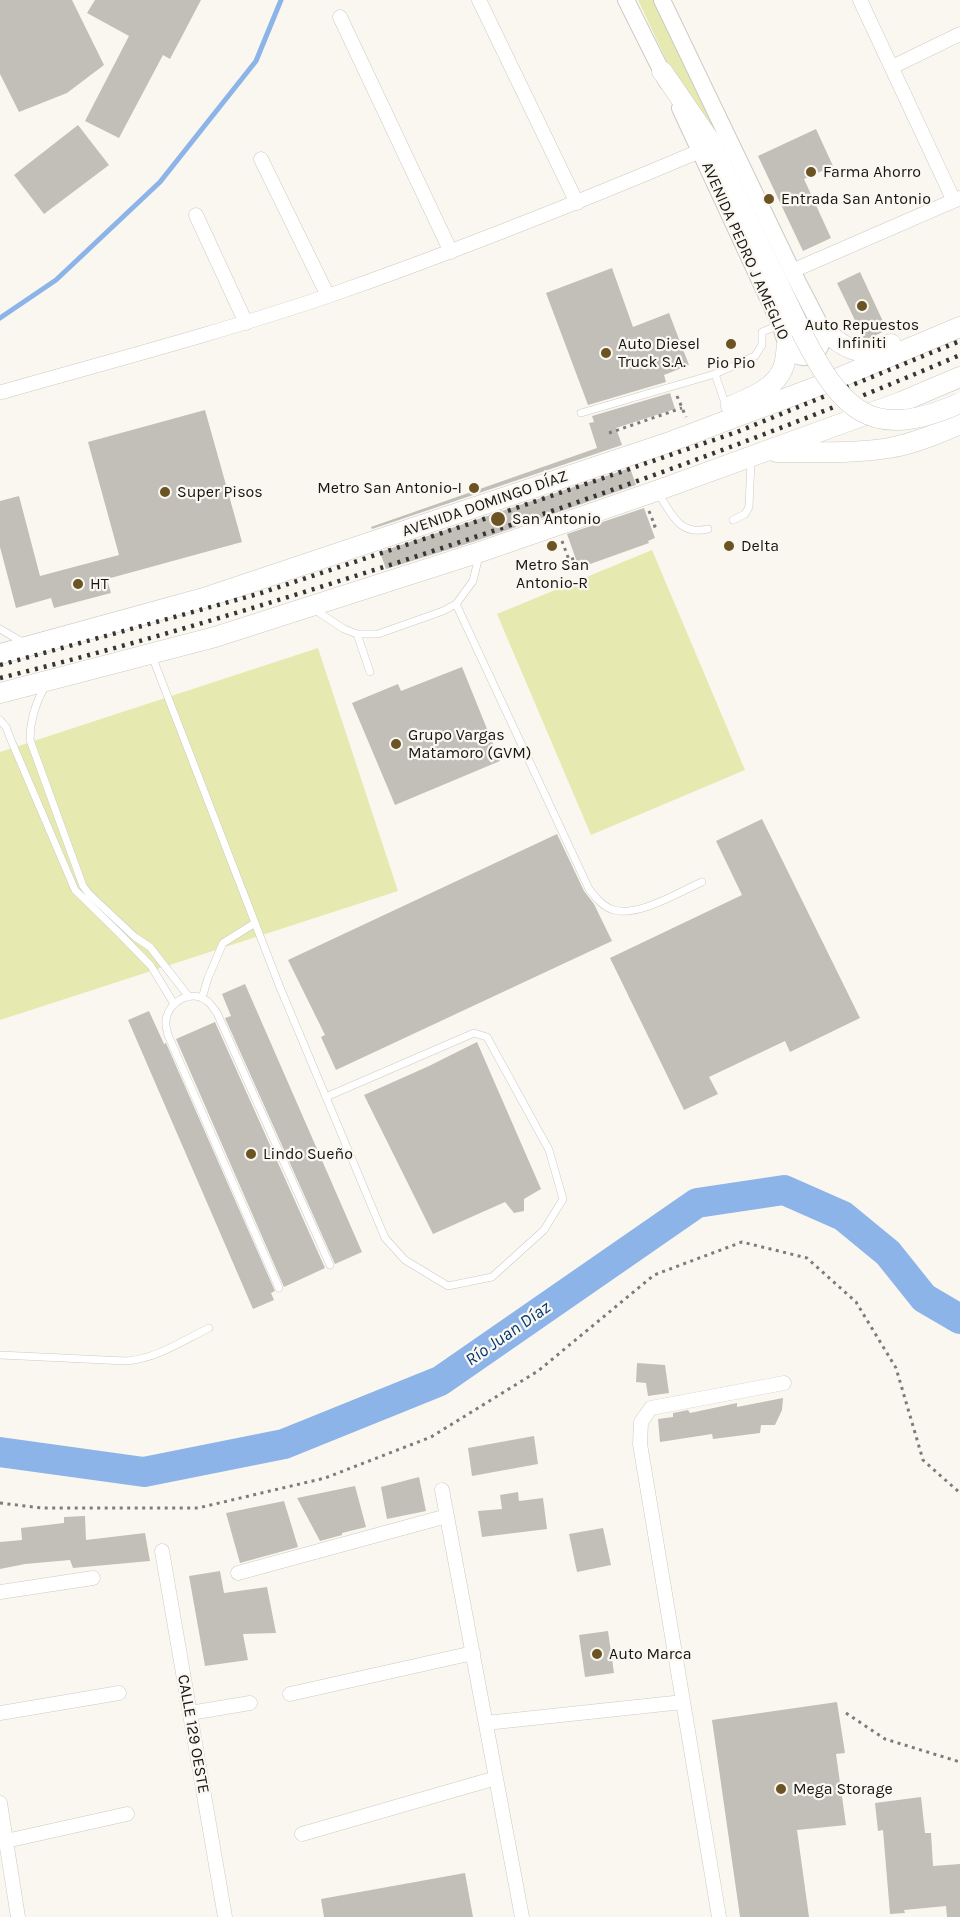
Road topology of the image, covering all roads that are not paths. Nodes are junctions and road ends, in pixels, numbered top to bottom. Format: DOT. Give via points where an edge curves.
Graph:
graph roads {
  1 [pos="479,0"];
  2 [pos="626,0"];
  3 [pos="662,0"];
  4 [pos="860,0"];
  5 [pos="340,17"];
  6 [pos="960,34"];
  7 [pos="892,67"];
  8 [pos="662,71"];
  9 [pos="700,151"];
  10 [pos="261,159"];
  11 [pos="957,199"];
  12 [pos="576,203"];
  13 [pos="196,215"];
  14 [pos="451,252"];
  15 [pos="792,271"];
  16 [pos="328,296"];
  17 [pos="960,315"];
  18 [pos="246,322"];
  19 [pos="780,324"];
  20 [pos="960,327"];
  21 [pos="822,329"];
  22 [pos="794,338"];
  23 [pos="715,374"];
  24 [pos="960,377"];
  25 [pos="2,392"];
  26 [pos="960,403"];
  27 [pos="727,409"];
  28 [pos="581,413"];
  29 [pos="960,424"];
  30 [pos="667,443"];
  31 [pos="756,454"];
  32 [pos="656,491"];
  33 [pos="733,520"];
  34 [pos="708,529"];
  35 [pos="480,552"];
  36 [pos="456,604"];
  37 [pos="311,606"];
  38 [pos="0,628"];
  39 [pos="357,634"];
  40 [pos="31,647"];
  41 [pos="0,654"];
  42 [pos="151,654"];
  43 [pos="370,672"];
  44 [pos="48,681"];
  45 [pos="0,693"];
  46 [pos="0,720"];
  47 [pos="702,882"];
  48 [pos="255,923"];
  49 [pos="189,996"];
  50 [pos="202,998"];
  51 [pos="174,1004"];
  52 [pos="326,1097"];
  53 [pos="330,1265"];
  54 [pos="279,1288"];
  55 [pos="209,1329"];
  56 [pos="0,1355"];
  57 [pos="784,1383"];
  58 [pos="442,1490"];
  59 [pos="447,1516"];
  60 [pos="162,1551"];
  61 [pos="238,1573"];
  62 [pos="93,1578"];
  63 [pos="0,1592"];
  64 [pos="473,1653"];
  65 [pos="119,1693"];
  66 [pos="290,1694"];
  67 [pos="682,1702"];
  68 [pos="250,1703"];
  69 [pos="0,1713"];
  70 [pos="190,1713"];
  71 [pos="486,1723"];
  72 [pos="496,1778"];
  73 [pos="0,1803"];
  74 [pos="127,1814"];
  75 [pos="302,1834"];
  76 [pos="6,1841"];
  77 [pos="18,1917"];
  78 [pos="225,1917"];
  79 [pos="522,1917"];
  80 [pos="719,1917"];
  1 -- 12 [label="street"];
  2 -- 8 [label="street, AVENIDA PEDRO J AMEGLIO"];
  3 -- 15 [label="street, AVENIDA PEDRO J AMEGLIO"];
  4 -- 7 [label="street"];
  5 -- 14 [label="street"];
  6 -- 7 [label="street"];
  7 -- 11 [label="street"];
  8 -- 9 [label="street, AVENIDA PEDRO J AMEGLIO"];
  8 -- 22 [label="main road" via="710,141"];
  9 -- 12 [label="street"];
  9 -- 19 [label="street, AVENIDA PEDRO J AMEGLIO"];
  10 -- 16 [label="street"];
  11 -- 15 [label="street"];
  12 -- 14 [label="street"];
  13 -- 18 [label="street"];
  14 -- 16 [label="street"];
  15 -- 21 [label="street, AVENIDA PEDRO J AMEGLIO"];
  16 -- 18 [label="street"];
  17 -- 21 [label="main road" via="878,350 862,352 840,343"];
  18 -- 25 [label="street"];
  19 -- 22 [label="street, AVENIDA PEDRO J AMEGLIO"];
  19 -- 23 [label="lane" via="762,332 762,345 756,356"];
  20 -- 30 [label="main road, AVENIDA DOMINGO DÍAZ"];
  21 -- 22 [label="street, AVENIDA PEDRO J AMEGLIO" via="822,345 808,356 795,354"];
  22 -- 26 [label="main road, bridge" via="848,403 874,418 901,421 941,412"];
  22 -- 27 [label="main road" via="778,379 769,388"];
  23 -- 27 [label="lane"];
  23 -- 28 [label="lane"];
  24 -- 31 [label="main road"];
  27 -- 30 [label="main road" via="704,417"];
  29 -- 31 [label="main road" via="889,448"];
  30 -- 40 [label="main road, AVENIDA DOMINGO DÍAZ" via="204,598"];
  31 -- 32 [label="main road"];
  31 -- 33 [label="lane" via="749,507"];
  32 -- 34 [label="lane" via="678,524 696,532"];
  32 -- 35 [label="main road"];
  35 -- 36 [label="lane" via="473,581"];
  35 -- 37 [label="main road"];
  36 -- 39 [label="lane" via="378,634"];
  36 -- 47 [label="lane" via="589,889 600,903 614,910 641,909"];
  37 -- 39 [label="lane"];
  37 -- 42 [label="main road"];
  38 -- 40 [label="lane"];
  39 -- 43 [label="lane"];
  40 -- 41 [label="main road, AVENIDA DOMINGO DÍAZ"];
  42 -- 44 [label="main road"];
  42 -- 48 [label="lane"];
  44 -- 45 [label="main road"];
  44 -- 49 [label="lane" via="36,706 30,740 77,874 89,894 150,947"];
  46 -- 51 [label="lane" via="75,890 151,966"];
  48 -- 50 [label="lane" via="223,943"];
  48 -- 52 [label="lane"];
  49 -- 50 [label="lane"];
  49 -- 51 [label="lane"];
  50 -- 53 [label="lane" via="217,1013"];
  51 -- 54 [label="lane" via="165,1023 168,1035"];
  52 -- 52 [label="lane" via="385,1238 405,1260 448,1286 492,1277 544,1230 563,1199 549,1150 487,1037 474,1033"];
  55 -- 56 [label="lane" via="138,1360"];
  57 -- 67 [label="street" via="651,1408 641,1422 640,1444"];
  58 -- 59 [label="street"];
  59 -- 61 [label="street"];
  59 -- 64 [label="street"];
  60 -- 70 [label="street, CALLE 129 OESTE"];
  62 -- 63 [label="street"];
  64 -- 66 [label="street"];
  64 -- 71 [label="street"];
  65 -- 69 [label="street"];
  67 -- 71 [label="street"];
  67 -- 80 [label="street"];
  68 -- 70 [label="street"];
  70 -- 78 [label="street, CALLE 129 OESTE"];
  71 -- 72 [label="street"];
  72 -- 75 [label="street"];
  72 -- 79 [label="street"];
  73 -- 76 [label="street"];
  74 -- 76 [label="street"];
  76 -- 77 [label="street"];
}
